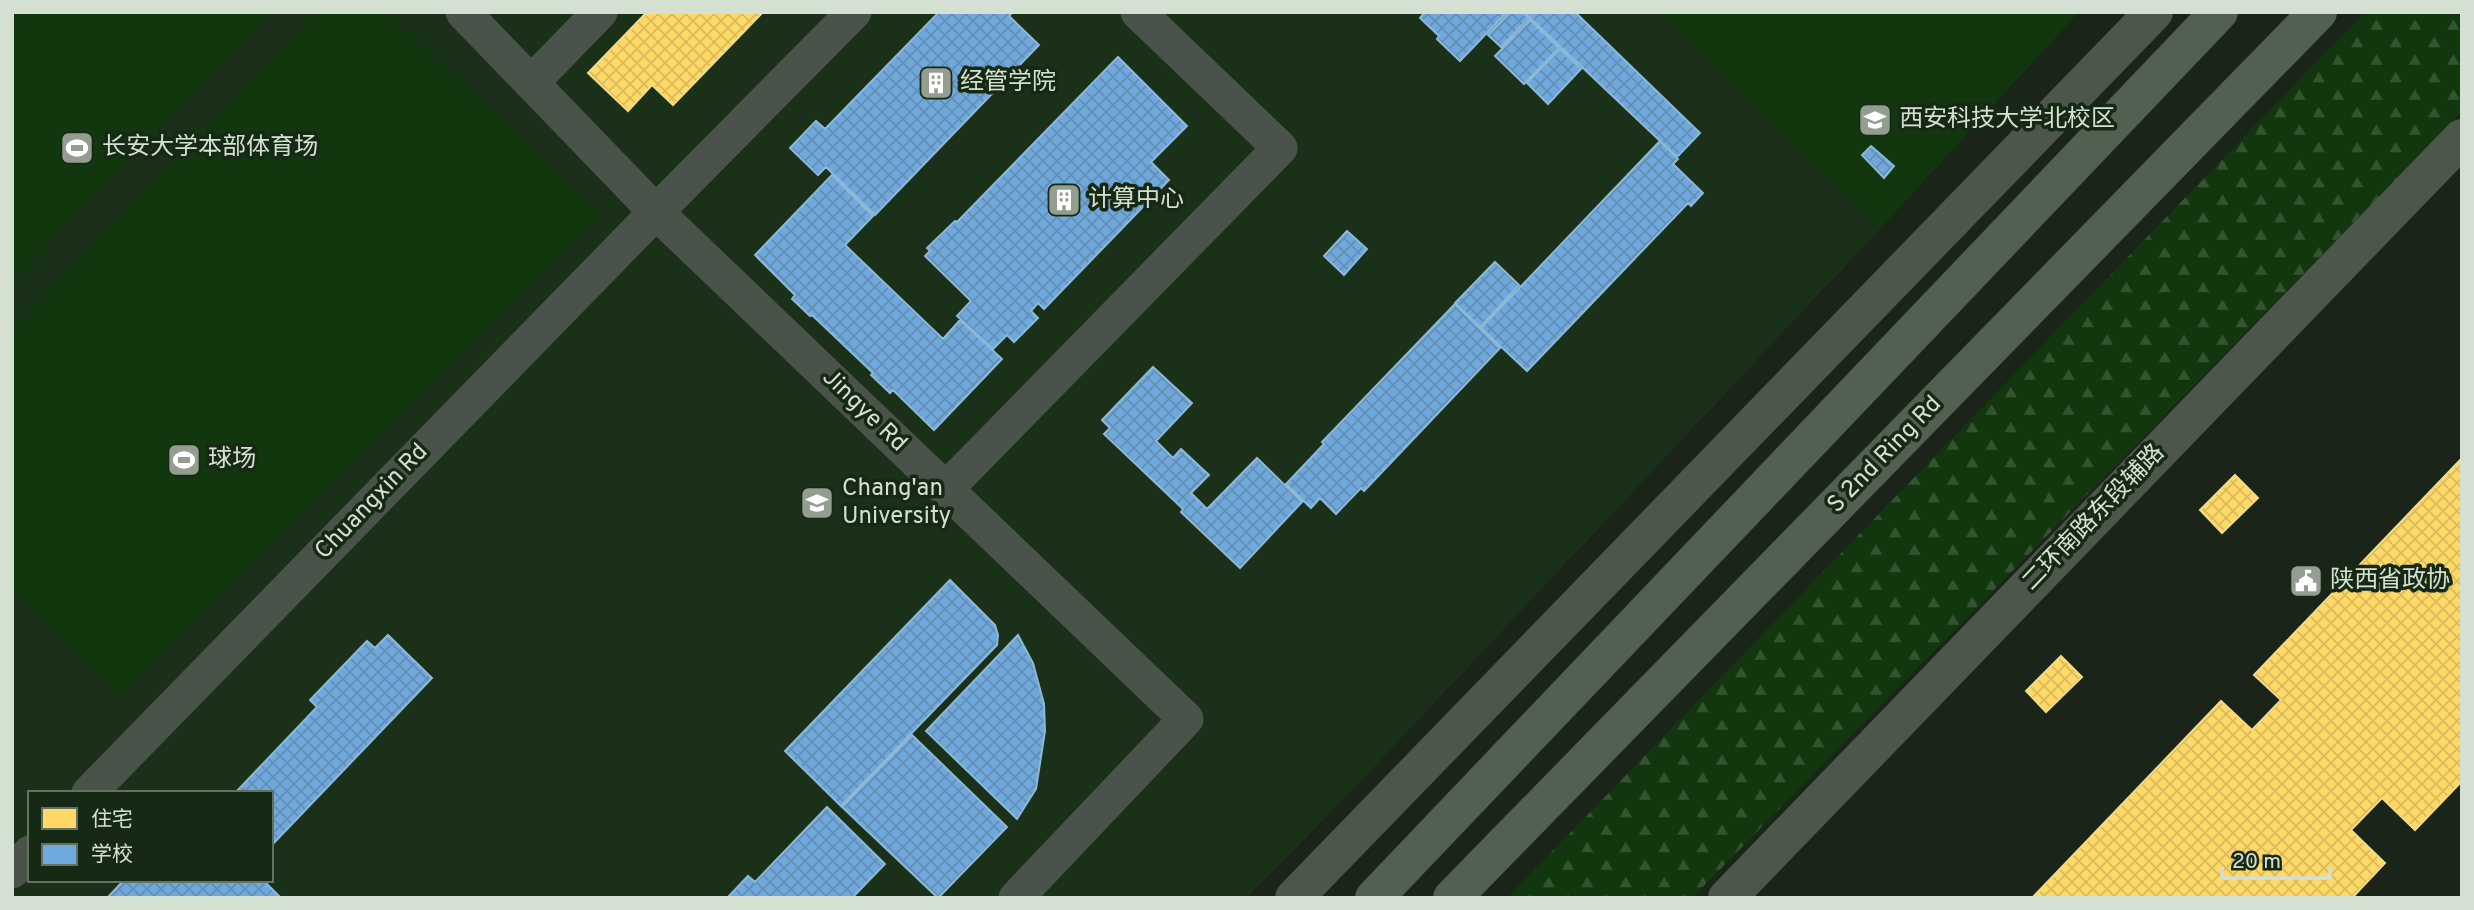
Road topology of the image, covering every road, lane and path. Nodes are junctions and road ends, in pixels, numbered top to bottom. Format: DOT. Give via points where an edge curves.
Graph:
graph roads {
  1 [pos="463,12"];
  2 [pos="600,12"];
  3 [pos="854,12"];
  4 [pos="1138,12"];
  5 [pos="2154,12"];
  6 [pos="2219,12"];
  7 [pos="2318,12"];
  8 [pos="531,83"];
  9 [pos="2462,138"];
  10 [pos="656,212"];
  11 [pos="946,489"];
  12 [pos="91,791"];
  13 [pos="28,855"];
  14 [pos="12,871"];
  15 [pos="1016,898"];
  16 [pos="1294,898"];
  17 [pos="1374,898"];
  18 [pos="1452,898"];
  19 [pos="1727,898"];
  1 -- 8 [label="street, Jingye Rd"];
  2 -- 8 [label="street"];
  3 -- 10 [label="street, Chuangxin Rd"];
  4 -- 11 [label="street" via="1280,148"];
  5 -- 16 [label="main road"];
  6 -- 17 [label="highway"];
  7 -- 18 [label="highway, S 2nd Ring Rd"];
  8 -- 10 [label="street, Jingye Rd"];
  9 -- 19 [label="main road, 二环南路东段辅路"];
  10 -- 11 [label="street, Jingye Rd"];
  10 -- 12 [label="street, Chuangxin Rd"];
  11 -- 15 [label="street, Jingye Rd" via="1186,719"];
  13 -- 14 [label="street"];
}
